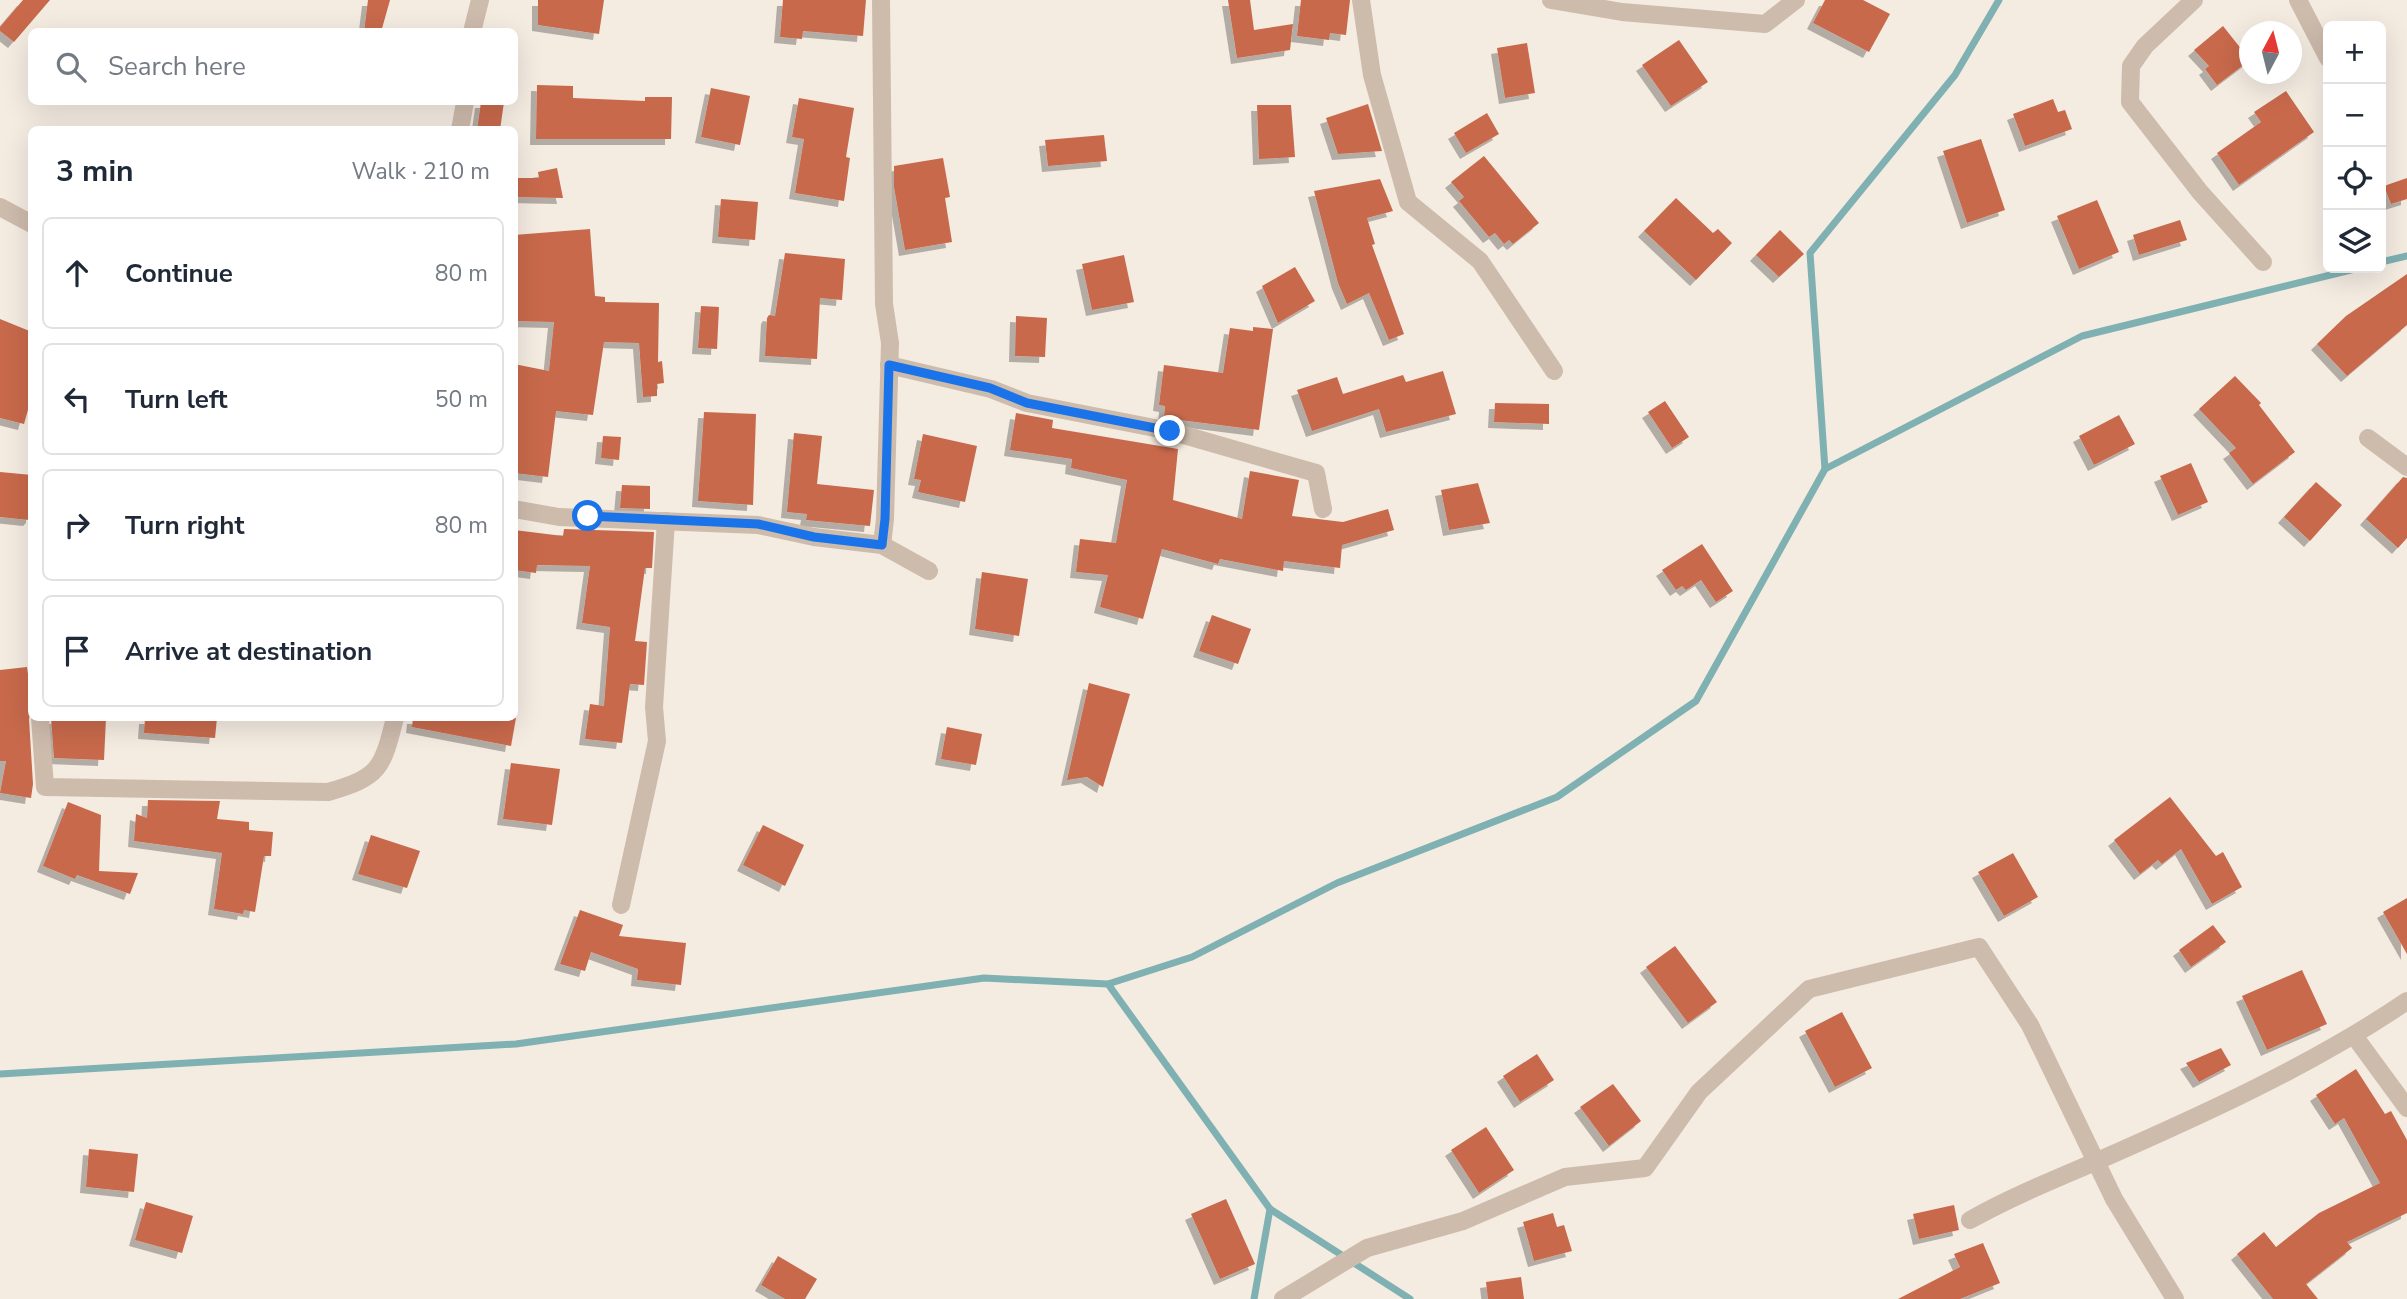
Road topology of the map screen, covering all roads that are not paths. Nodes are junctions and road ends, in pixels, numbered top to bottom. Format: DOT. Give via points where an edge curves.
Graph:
graph roads {
  1 [pos="480,0"];
  2 [pos="881,0"];
  3 [pos="1361,0"];
  4 [pos="1551,0"];
  5 [pos="1796,0"];
  6 [pos="2194,0"];
  7 [pos="2298,0"];
  8 [pos="473,28"];
  9 [pos="2323,48"];
  10 [pos="465,105"];
  11 [pos="461,126"];
  12 [pos="0,207"];
  13 [pos="28,221"];
  14 [pos="2263,262"];
  15 [pos="889,365"];
  16 [pos="1554,371"];
  17 [pos="2368,438"];
  18 [pos="2407,467"];
  19 [pos="1323,509"];
  20 [pos="518,510"];
  21 [pos="667,521"];
  22 [pos="882,545"];
  23 [pos="929,571"];
  24 [pos="40,721"];
  25 [pos="394,721"];
  26 [pos="621,905"];
  27 [pos="2407,1001"];
  28 [pos="2355,1037"];
  29 [pos="2407,1108"];
  30 [pos="2098,1161"];
  31 [pos="1970,1220"];
  32 [pos="1283,1299"];
  33 [pos="2175,1299"];
  1 -- 8 [label="street"];
  2 -- 15 [label="street" via="884,304"];
  3 -- 16 [label="street" via="1372,75 1408,202 1480,261"];
  4 -- 5 [label="street" via="1622,12 1765,24"];
  6 -- 14 [label="street" via="2145,46 2131,66 2130,102 2200,192"];
  7 -- 9 [label="street"];
  10 -- 11 [label="street"];
  12 -- 13 [label="street"];
  15 -- 19 [label="street" via="990,388 1027,403 1170,431 1316,473"];
  15 -- 22 [label="street"];
  17 -- 18 [label="street"];
  20 -- 21 [label="street" via="559,517"];
  21 -- 22 [label="street" via="758,524"];
  21 -- 26 [label="street" via="654,706 657,741"];
  22 -- 23 [label="street"];
  24 -- 25 [label="street" via="44,787 328,792 362,782 379,768"];
  27 -- 28 [label="street"];
  28 -- 29 [label="street"];
  28 -- 30 [label="street"];
  30 -- 31 [label="street" via="2010,1197"];
  30 -- 32 [label="street" via="2031,1026 1979,947 1810,989 1699,1092 1645,1168 1565,1177 1463,1221 1367,1248"];
  30 -- 33 [label="street" via="2114,1199"];
}
